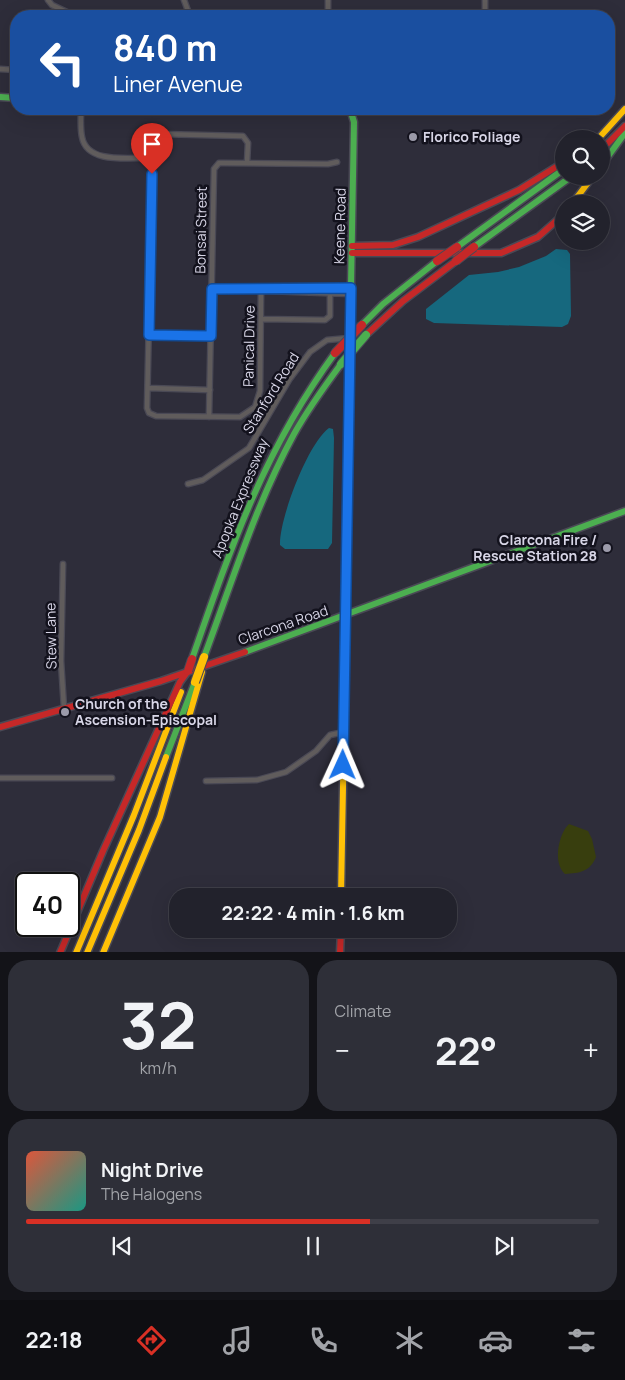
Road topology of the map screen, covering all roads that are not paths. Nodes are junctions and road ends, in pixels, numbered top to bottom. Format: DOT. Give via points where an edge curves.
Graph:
graph roads {
  1 [pos="48,0"];
  2 [pos="62,10"];
  3 [pos="625,109"];
  4 [pos="81,115"];
  5 [pos="352,115"];
  6 [pos="615,120"];
  7 [pos="625,126"];
  8 [pos="603,130"];
  9 [pos="606,130"];
  10 [pos="625,133"];
  11 [pos="610,141"];
  12 [pos="610,154"];
  13 [pos="152,158"];
  14 [pos="336,162"];
  15 [pos="248,163"];
  16 [pos="555,168"];
  17 [pos="555,176"];
  18 [pos="560,185"];
  19 [pos="555,222"];
  20 [pos="352,250"];
  21 [pos="212,289"];
  22 [pos="261,290"];
  23 [pos="351,291"];
  24 [pos="330,294"];
  25 [pos="261,319"];
  26 [pos="149,335"];
  27 [pos="211,336"];
  28 [pos="350,338"];
  29 [pos="148,388"];
  30 [pos="210,390"];
  31 [pos="209,417"];
  32 [pos="188,484"];
  33 [pos="625,511"];
  34 [pos="63,564"];
  35 [pos="346,616"];
  36 [pos="198,681"];
  37 [pos="180,688"];
  38 [pos="64,708"];
  39 [pos="0,727"];
  40 [pos="344,732"];
  41 [pos="0,778"];
  42 [pos="112,778"];
  43 [pos="206,781"];
  44 [pos="341,888"];
  45 [pos="340,938"];
  46 [pos="60,952"];
  47 [pos="76,952"];
  48 [pos="87,952"];
  49 [pos="103,952"];
  50 [pos="340,952"];
  1 -- 2 [label="street"];
  3 -- 6 [label="main road"];
  4 -- 13 [label="street" via="82,137 91,152 107,157"];
  5 -- 20 [label="main road, Keene Road"];
  6 -- 8 [label="main road"];
  6 -- 9 [label="main road"];
  7 -- 11 [label="main road"];
  10 -- 12 [label="main road"];
  13 -- 15 [label="street, Panical Drive" via="153,139 159,134 239,136 246,138 248,143"];
  13 -- 26 [label="street, Panical Drive"];
  14 -- 15 [label="street, Bonsai Street"];
  15 -- 21 [label="street, Bonsai Street" via="219,163 214,169"];
  16 -- 20 [label="main road" via="519,190 418,237 393,245"];
  17 -- 37 [label="main road, Apopka Expressway, bridge" via="383,304 335,353 302,398 266,462"];
  18 -- 36 [label="main road, Apopka Expressway, bridge" via="403,301 366,335 341,364 302,419 273,471"];
  19 -- 20 [label="main road" via="538,237 501,253 472,255"];
  20 -- 23 [label="main road, Keene Road"];
  21 -- 22 [label="street"];
  21 -- 27 [label="street, Bonsai Street"];
  22 -- 23 [label="street" via="267,287"];
  22 -- 24 [label="street" via="267,293"];
  22 -- 25 [label="street, Panical Drive"];
  23 -- 24 [label="street"];
  23 -- 28 [label="main road, Keene Road"];
  24 -- 25 [label="street" via="330,316 325,320"];
  25 -- 31 [label="street, Panical Drive" via="258,401 250,412 240,417"];
  26 -- 27 [label="street"];
  26 -- 29 [label="street, Panical Drive"];
  27 -- 30 [label="street, Bonsai Street"];
  28 -- 32 [label="street, Stanford Road" via="327,340 310,352 289,380 249,448 203,480"];
  28 -- 35 [label="main road, Keene Road"];
  29 -- 30 [label="street"];
  29 -- 31 [label="street, Panical Drive" via="148,408 152,415"];
  30 -- 31 [label="street, Bonsai Street"];
  33 -- 35 [label="main road, Clarcona Road" via="412,588"];
  34 -- 38 [label="street, Stew Lane" via="61,661"];
  35 -- 38 [label="main road, Clarcona Road" via="161,680"];
  35 -- 40 [label="main road, Keene Road"];
  36 -- 48 [label="main road"];
  36 -- 49 [label="main road" via="160,817"];
  37 -- 46 [label="main road" via="103,851"];
  37 -- 47 [label="main road" via="134,815"];
  38 -- 39 [label="main road, Clarcona Road"];
  40 -- 43 [label="street" via="330,735 316,751 286,772 257,780"];
  40 -- 44 [label="main road, Keene Road"];
  41 -- 42 [label="street"];
  45 -- 50 [label="main road"];
}
